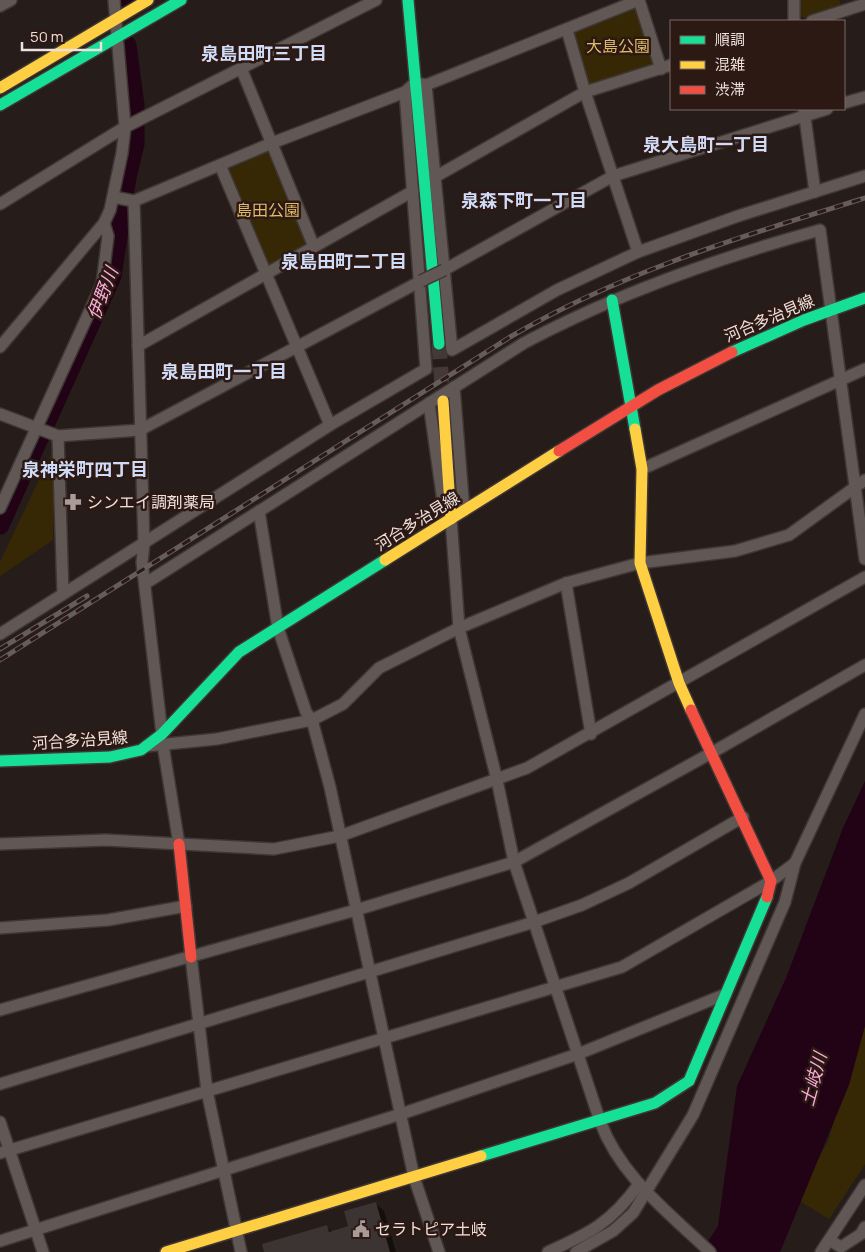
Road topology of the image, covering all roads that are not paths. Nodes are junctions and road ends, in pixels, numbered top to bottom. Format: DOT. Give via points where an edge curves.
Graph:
graph roads {
  1 [pos="11,0"];
  2 [pos="114,0"];
  3 [pos="148,0"];
  4 [pos="181,0"];
  5 [pos="376,0"];
  6 [pos="408,0"];
  7 [pos="639,0"];
  8 [pos="794,0"];
  9 [pos="865,4"];
  10 [pos="0,6"];
  11 [pos="114,19"];
  12 [pos="794,20"];
  13 [pos="815,20"];
  14 [pos="567,30"];
  15 [pos="116,38"];
  16 [pos="666,67"];
  17 [pos="240,68"];
  18 [pos="421,84"];
  19 [pos="0,88"];
  20 [pos="405,92"];
  21 [pos="585,92"];
  22 [pos="865,97"];
  23 [pos="845,103"];
  24 [pos="0,105"];
  25 [pos="820,110"];
  26 [pos="805,112"];
  27 [pos="125,127"];
  28 [pos="272,144"];
  29 [pos="220,165"];
  30 [pos="613,176"];
  31 [pos="865,176"];
  32 [pos="435,177"];
  33 [pos="413,191"];
  34 [pos="815,192"];
  35 [pos="112,197"];
  36 [pos="134,201"];
  37 [pos="0,204"];
  38 [pos="104,223"];
  39 [pos="314,247"];
  40 [pos="638,252"];
  41 [pos="444,270"];
  42 [pos="264,273"];
  43 [pos="421,281"];
  44 [pos="865,298"];
  45 [pos="612,300"];
  46 [pos="832,309"];
  47 [pos="1,342"];
  48 [pos="439,344"];
  49 [pos="138,346"];
  50 [pos="297,347"];
  51 [pos="865,369"];
  52 [pos="840,379"];
  53 [pos="454,387"];
  54 [pos="443,401"];
  55 [pos="429,403"];
  56 [pos="630,406"];
  57 [pos="0,414"];
  58 [pos="330,425"];
  59 [pos="38,428"];
  60 [pos="140,430"];
  61 [pos="58,436"];
  62 [pos="642,469"];
  63 [pos="865,480"];
  64 [pos="854,487"];
  65 [pos="0,508"];
  66 [pos="259,511"];
  67 [pos="464,511"];
  68 [pos="448,521"];
  69 [pos="144,544"];
  70 [pos="865,559"];
  71 [pos="640,563"];
  72 [pos="865,576"];
  73 [pos="146,583"];
  74 [pos="566,583"];
  75 [pos="63,594"];
  76 [pos="278,628"];
  77 [pos="459,628"];
  78 [pos="0,634"];
  79 [pos="865,664"];
  80 [pos="679,683"];
  81 [pos="865,714"];
  82 [pos="312,720"];
  83 [pos="591,734"];
  84 [pos="162,739"];
  85 [pos="713,752"];
  86 [pos="0,761"];
  87 [pos="497,780"];
  88 [pos="742,817"];
  89 [pos="340,836"];
  90 [pos="0,844"];
  91 [pos="179,844"];
  92 [pos="514,862"];
  93 [pos="796,863"];
  94 [pos="771,881"];
  95 [pos="186,906"];
  96 [pos="356,910"];
  97 [pos="534,922"];
  98 [pos="0,928"];
  99 [pos="191,956"];
  100 [pos="370,972"];
  101 [pos="556,987"];
  102 [pos="726,994"];
  103 [pos="0,1010"];
  104 [pos="199,1024"];
  105 [pos="385,1038"];
  106 [pos="578,1054"];
  107 [pos="0,1084"];
  108 [pos="207,1091"];
  109 [pos="401,1114"];
  110 [pos="600,1121"];
  111 [pos="0,1122"];
  112 [pos="5,1152"];
  113 [pos="222,1169"];
  114 [pos="414,1178"];
  115 [pos="865,1185"];
  116 [pos="646,1192"];
  117 [pos="35,1229"];
  118 [pos="235,1231"];
  119 [pos="864,1232"];
  120 [pos="0,1240"];
  121 [pos="829,1240"];
  122 [pos="43,1252"];
  123 [pos="166,1252"];
  124 [pos="241,1252"];
  125 [pos="440,1252"];
  126 [pos="548,1252"];
  127 [pos="576,1252"];
  128 [pos="710,1252"];
  129 [pos="822,1252"];
  1 -- 10 [label="street"];
  2 -- 11 [label="street"];
  3 -- 11 [label="main road"];
  4 -- 15 [label="main road"];
  5 -- 17 [label="street"];
  6 -- 18 [label="main road"];
  7 -- 14 [label="street"];
  7 -- 16 [label="street"];
  8 -- 12 [label="street"];
  9 -- 13 [label="street"];
  11 -- 15 [label="street"];
  11 -- 19 [label="main road"];
  14 -- 18 [label="street"];
  14 -- 21 [label="street"];
  15 -- 24 [label="main road"];
  15 -- 27 [label="street"];
  16 -- 21 [label="street"];
  17 -- 27 [label="street"];
  17 -- 28 [label="street"];
  18 -- 20 [label="street"];
  18 -- 32 [label="street"];
  18 -- 48 [label="main road"];
  20 -- 28 [label="street"];
  20 -- 33 [label="street"];
  21 -- 30 [label="street"];
  21 -- 32 [label="street"];
  22 -- 23 [label="street"];
  25 -- 26 [label="street"];
  26 -- 30 [label="street"];
  26 -- 34 [label="street"];
  27 -- 35 [label="street"];
  27 -- 37 [label="street"];
  28 -- 29 [label="street"];
  28 -- 39 [label="street"];
  29 -- 36 [label="street"];
  29 -- 42 [label="street"];
  30 -- 40 [label="street"];
  30 -- 41 [label="street"];
  31 -- 34 [label="street"];
  32 -- 41 [label="street"];
  33 -- 39 [label="street"];
  33 -- 43 [label="street"];
  34 -- 40 [label="street"];
  35 -- 36 [label="street"];
  35 -- 38 [label="street"];
  36 -- 49 [label="street"];
  38 -- 47 [label="street"];
  38 -- 59 [label="street" via="108,236 102,284"];
  39 -- 42 [label="street"];
  40 -- 41 [label="street" via="557,290 452,350"];
  41 -- 43 [label="street, bridge"];
  42 -- 49 [label="street"];
  42 -- 50 [label="street"];
  43 -- 50 [label="street"];
  43 -- 58 [label="street" via="426,369"];
  44 -- 46 [label="main road, 河合多治見線"];
  45 -- 46 [label="street" via="750,249 820,230"];
  45 -- 53 [label="street" via="524,343"];
  45 -- 56 [label="main road"];
  46 -- 52 [label="street"];
  46 -- 56 [label="main road, 河合多治見線" via="729,352"];
  49 -- 60 [label="street"];
  50 -- 58 [label="street"];
  50 -- 60 [label="street"];
  51 -- 52 [label="street"];
  52 -- 62 [label="street"];
  52 -- 64 [label="street"];
  53 -- 55 [label="street"];
  53 -- 67 [label="street"];
  54 -- 68 [label="main road"];
  55 -- 66 [label="street"];
  55 -- 68 [label="street"];
  56 -- 62 [label="main road"];
  56 -- 67 [label="main road, 河合多治見線"];
  57 -- 59 [label="street"];
  58 -- 69 [label="street"];
  59 -- 61 [label="street"];
  59 -- 65 [label="street"];
  60 -- 61 [label="street"];
  60 -- 69 [label="street"];
  61 -- 75 [label="street"];
  62 -- 71 [label="main road"];
  63 -- 64 [label="street"];
  64 -- 70 [label="street"];
  64 -- 71 [label="street" via="789,535 735,551"];
  66 -- 73 [label="street"];
  66 -- 76 [label="street"];
  67 -- 68 [label="main road, 河合多治見線"];
  68 -- 76 [label="main road, 河合多治見線"];
  68 -- 77 [label="street"];
  69 -- 73 [label="street" via="142,562"];
  69 -- 75 [label="street"];
  71 -- 74 [label="street"];
  71 -- 80 [label="main road"];
  72 -- 80 [label="street"];
  73 -- 84 [label="street"];
  74 -- 77 [label="street"];
  74 -- 83 [label="street"];
  75 -- 78 [label="street"];
  76 -- 82 [label="street" via="306,712"];
  76 -- 84 [label="main road, 河合多治見線" via="239,652"];
  77 -- 82 [label="street" via="380,668 343,704"];
  77 -- 87 [label="street"];
  79 -- 85 [label="street"];
  80 -- 83 [label="street"];
  80 -- 85 [label="main road"];
  81 -- 93 [label="street"];
  82 -- 84 [label="street" via="216,738"];
  82 -- 89 [label="street"];
  83 -- 87 [label="street"];
  84 -- 86 [label="main road, 河合多治見線" via="129,754 110,757"];
  84 -- 91 [label="street"];
  85 -- 88 [label="main road"];
  85 -- 92 [label="street"];
  87 -- 89 [label="street"];
  87 -- 92 [label="street"];
  88 -- 94 [label="main road"];
  88 -- 97 [label="street" via="629,883 582,905"];
  89 -- 91 [label="street" via="274,849"];
  89 -- 96 [label="street"];
  90 -- 91 [label="street" via="106,840"];
  91 -- 95 [label="main road"];
  92 -- 96 [label="street"];
  92 -- 97 [label="street"];
  93 -- 94 [label="street"];
  93 -- 116 [label="street" via="785,902 693,1115"];
  94 -- 101 [label="street" via="622,967"];
  94 -- 102 [label="main road" via="766,903"];
  95 -- 98 [label="street" via="108,920"];
  95 -- 99 [label="main road"];
  96 -- 99 [label="street"];
  96 -- 100 [label="street"];
  97 -- 100 [label="street"];
  97 -- 101 [label="street"];
  99 -- 103 [label="street"];
  99 -- 104 [label="street"];
  100 -- 104 [label="street"];
  100 -- 105 [label="street"];
  101 -- 105 [label="street"];
  101 -- 106 [label="street"];
  102 -- 106 [label="street"];
  102 -- 110 [label="main road" via="689,1081 655,1103"];
  104 -- 107 [label="street"];
  104 -- 108 [label="street"];
  105 -- 108 [label="street"];
  105 -- 109 [label="street"];
  106 -- 109 [label="street"];
  106 -- 110 [label="street"];
  108 -- 112 [label="street"];
  108 -- 113 [label="street"];
  109 -- 113 [label="street"];
  109 -- 114 [label="street"];
  110 -- 114 [label="main road"];
  110 -- 116 [label="street" via="618,1159"];
  111 -- 112 [label="street"];
  112 -- 117 [label="street"];
  113 -- 117 [label="street"];
  113 -- 118 [label="street"];
  114 -- 118 [label="main road"];
  114 -- 125 [label="street"];
  115 -- 121 [label="street"];
  116 -- 126 [label="street" via="588,1234"];
  116 -- 127 [label="street" via="632,1214 613,1231"];
  116 -- 128 [label="street"];
  117 -- 120 [label="street"];
  117 -- 122 [label="street"];
  118 -- 123 [label="main road"];
  118 -- 124 [label="street"];
  119 -- 121 [label="street" via="842,1247"];
  121 -- 129 [label="street"];
}
